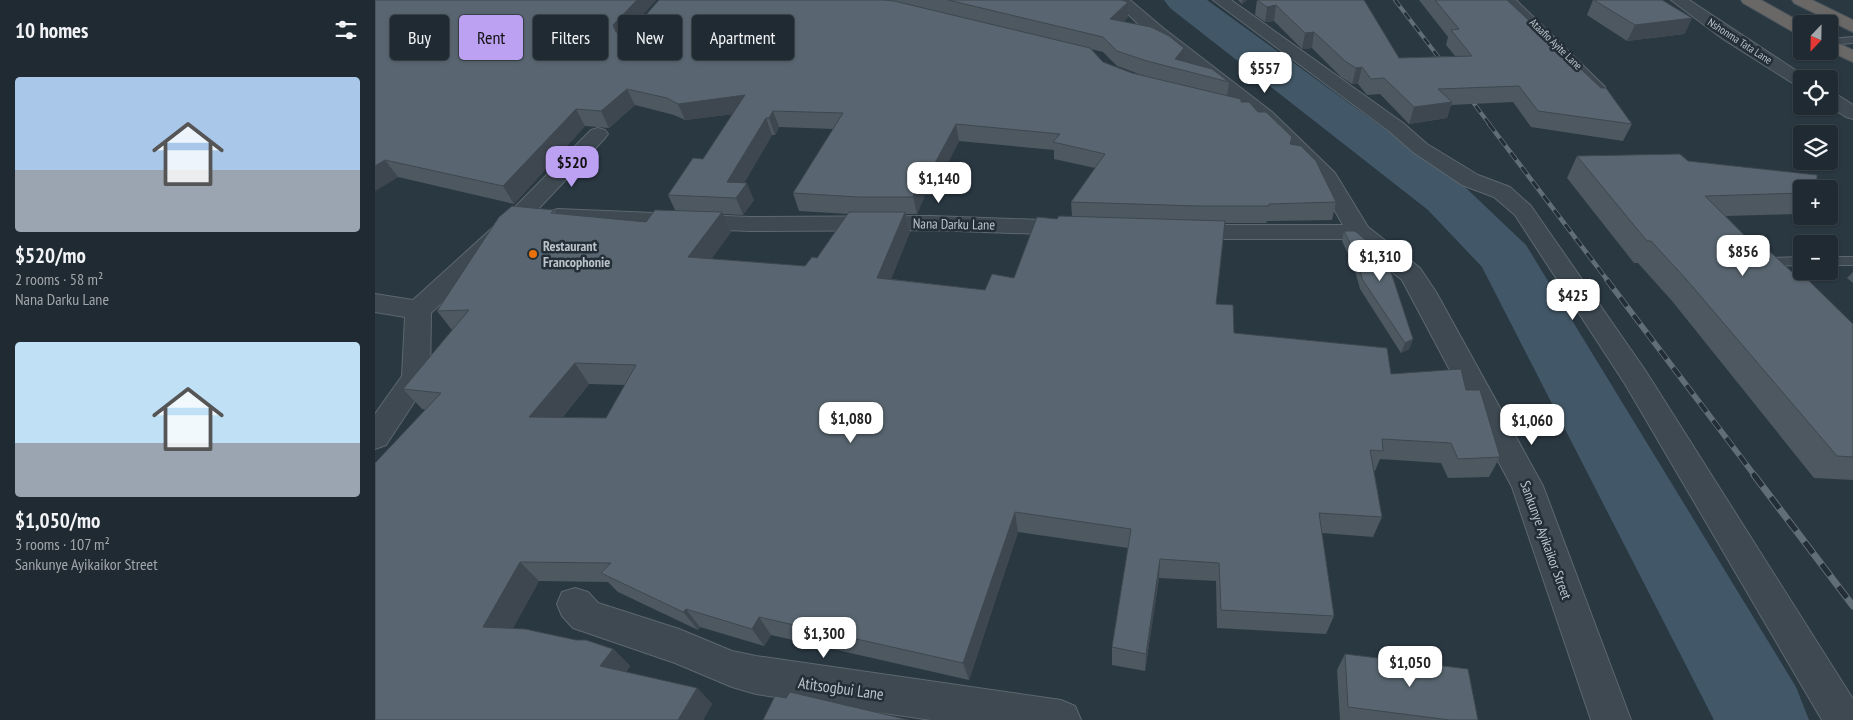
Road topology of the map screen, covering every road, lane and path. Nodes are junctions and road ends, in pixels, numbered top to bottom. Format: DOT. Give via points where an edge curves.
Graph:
graph roads {
  1 [pos="1121,0"];
  2 [pos="1511,0"];
  3 [pos="1679,0"];
  4 [pos="1749,0"];
  5 [pos="1800,0"];
  6 [pos="1239,7"];
  7 [pos="1793,25"];
  8 [pos="1853,27"];
  9 [pos="1853,40"];
  10 [pos="1838,42"];
  11 [pos="1838,48"];
  12 [pos="1853,57"];
  13 [pos="1793,75"];
  14 [pos="1602,89"];
  15 [pos="1223,104"];
  16 [pos="1838,104"];
  17 [pos="1853,113"];
  18 [pos="1265,116"];
  19 [pos="598,134"];
  20 [pos="519,216"];
  21 [pos="1088,228"];
  22 [pos="1166,231"];
  23 [pos="1359,232"];
  24 [pos="1793,261"];
  25 [pos="1838,261"];
  26 [pos="1853,261"];
  27 [pos="1770,262"];
  28 [pos="375,303"];
  29 [pos="418,310"];
  30 [pos="375,437"];
  31 [pos="575,604"];
  32 [pos="1061,720"];
  33 [pos="1611,720"];
  34 [pos="1844,720"];
  1 -- 18 [label="street, Sankunye Ayikaikor Street"];
  2 -- 14 [label="lane, Ataafio Ayite Lane"];
  3 -- 13 [label="street, Nshonma Tata Lane"];
  4 -- 7 [label="highway"];
  5 -- 8 [label="highway"];
  6 -- 34 [label="street" via="1396,126 1420,148 1470,180 1502,192 1523,211 1635,376"];
  9 -- 10 [label="lane"];
  11 -- 12 [label="highway"];
  15 -- 18 [label="street"];
  16 -- 17 [label="street"];
  18 -- 23 [label="street, Sankunye Ayikaikor Street" via="1327,178"];
  19 -- 20 [label="street"];
  20 -- 21 [label="street, Nana Darku Lane" via="751,224 931,223"];
  20 -- 29 [label="street"];
  22 -- 23 [label="street"];
  23 -- 33 [label="street, Sankunye Ayikaikor Street" via="1411,274 1423,292 1527,486"];
  24 -- 27 [label="lane"];
  25 -- 26 [label="lane"];
  28 -- 29 [label="street"];
  29 -- 30 [label="street" via="416,378"];
  31 -- 32 [label="street, Atitsogbui Lane" via="586,616 732,670"];
}
